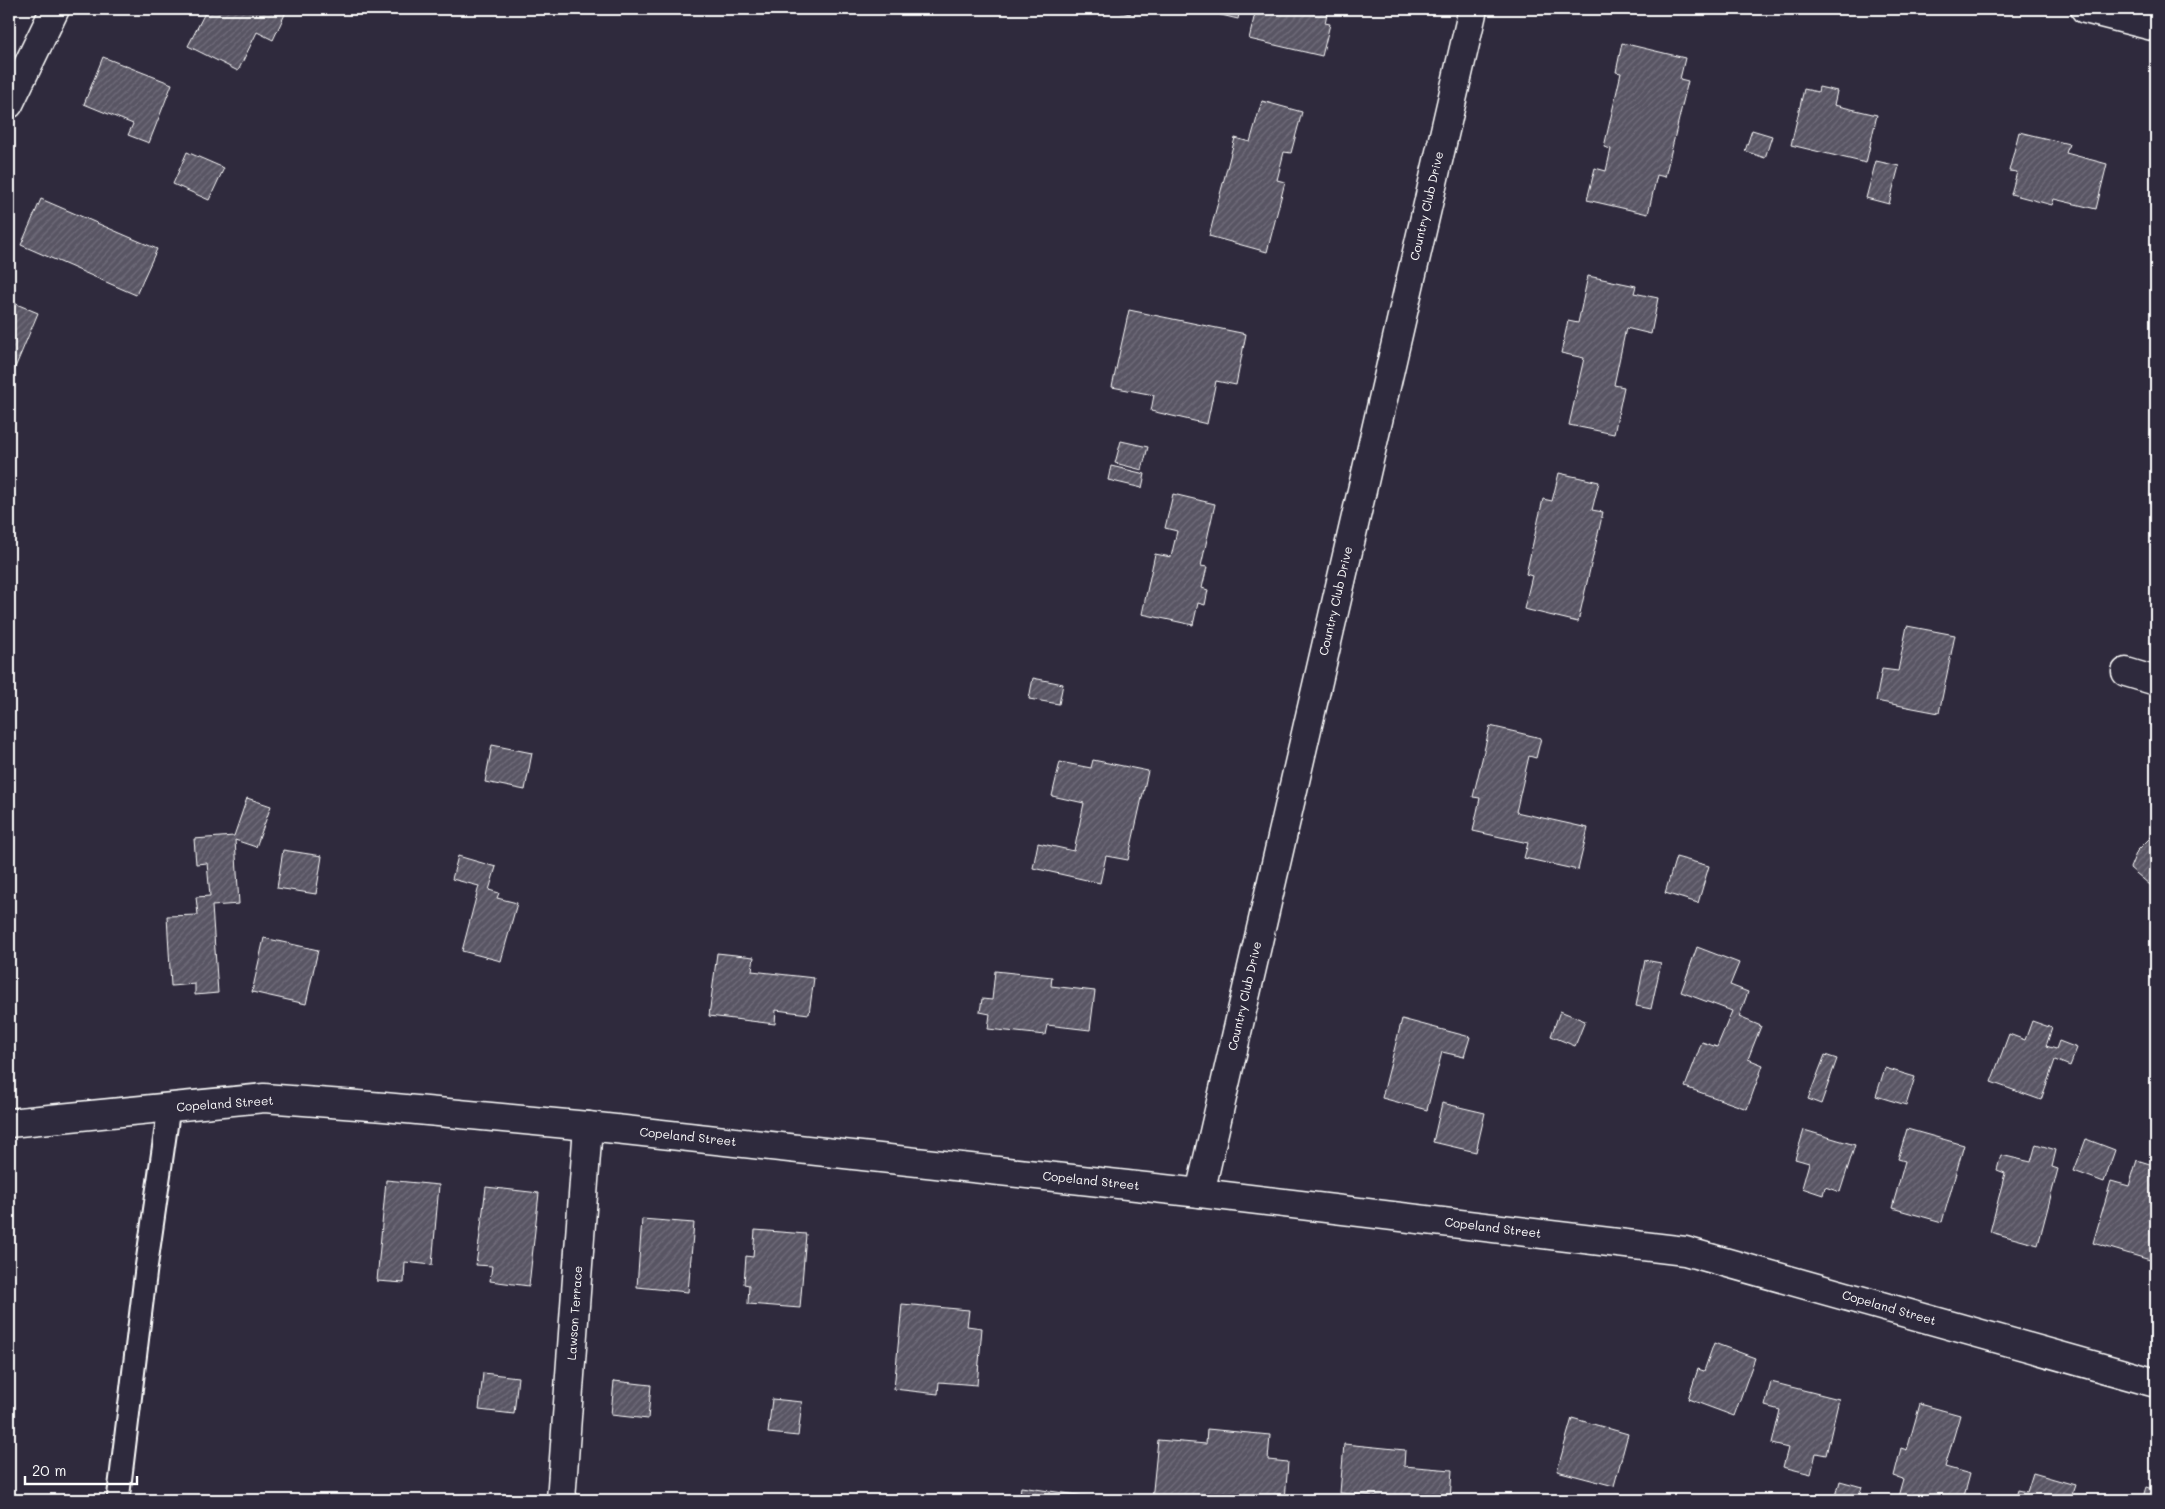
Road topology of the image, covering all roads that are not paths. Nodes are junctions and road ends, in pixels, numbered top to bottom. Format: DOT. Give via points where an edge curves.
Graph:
graph roads {
  1 [pos="54,9"];
  2 [pos="1473,9"];
  3 [pos="2085,9"];
  4 [pos="2156,27"];
  5 [pos="9,104"];
  6 [pos="2126,672"];
  7 [pos="2156,681"];
  8 [pos="168,1108"];
  9 [pos="9,1123"];
  10 [pos="588,1126"];
  11 [pos="1200,1193"];
  12 [pos="2156,1383"];
  13 [pos="118,1500"];
  14 [pos="561,1500"];
  1 -- 5 [label="main road"];
  2 -- 11 [label="main road, Country Club Drive"];
  3 -- 4 [label="main road"];
  6 -- 7 [label="main road"];
  8 -- 9 [label="main road, Copeland Street"];
  8 -- 10 [label="main road, Copeland Street" via="264,1098"];
  8 -- 13 [label="lane"];
  10 -- 11 [label="main road, Copeland Street"];
  10 -- 14 [label="main road, Lawson Terrace"];
  11 -- 12 [label="main road, Copeland Street" via="1685,1251"];
}
